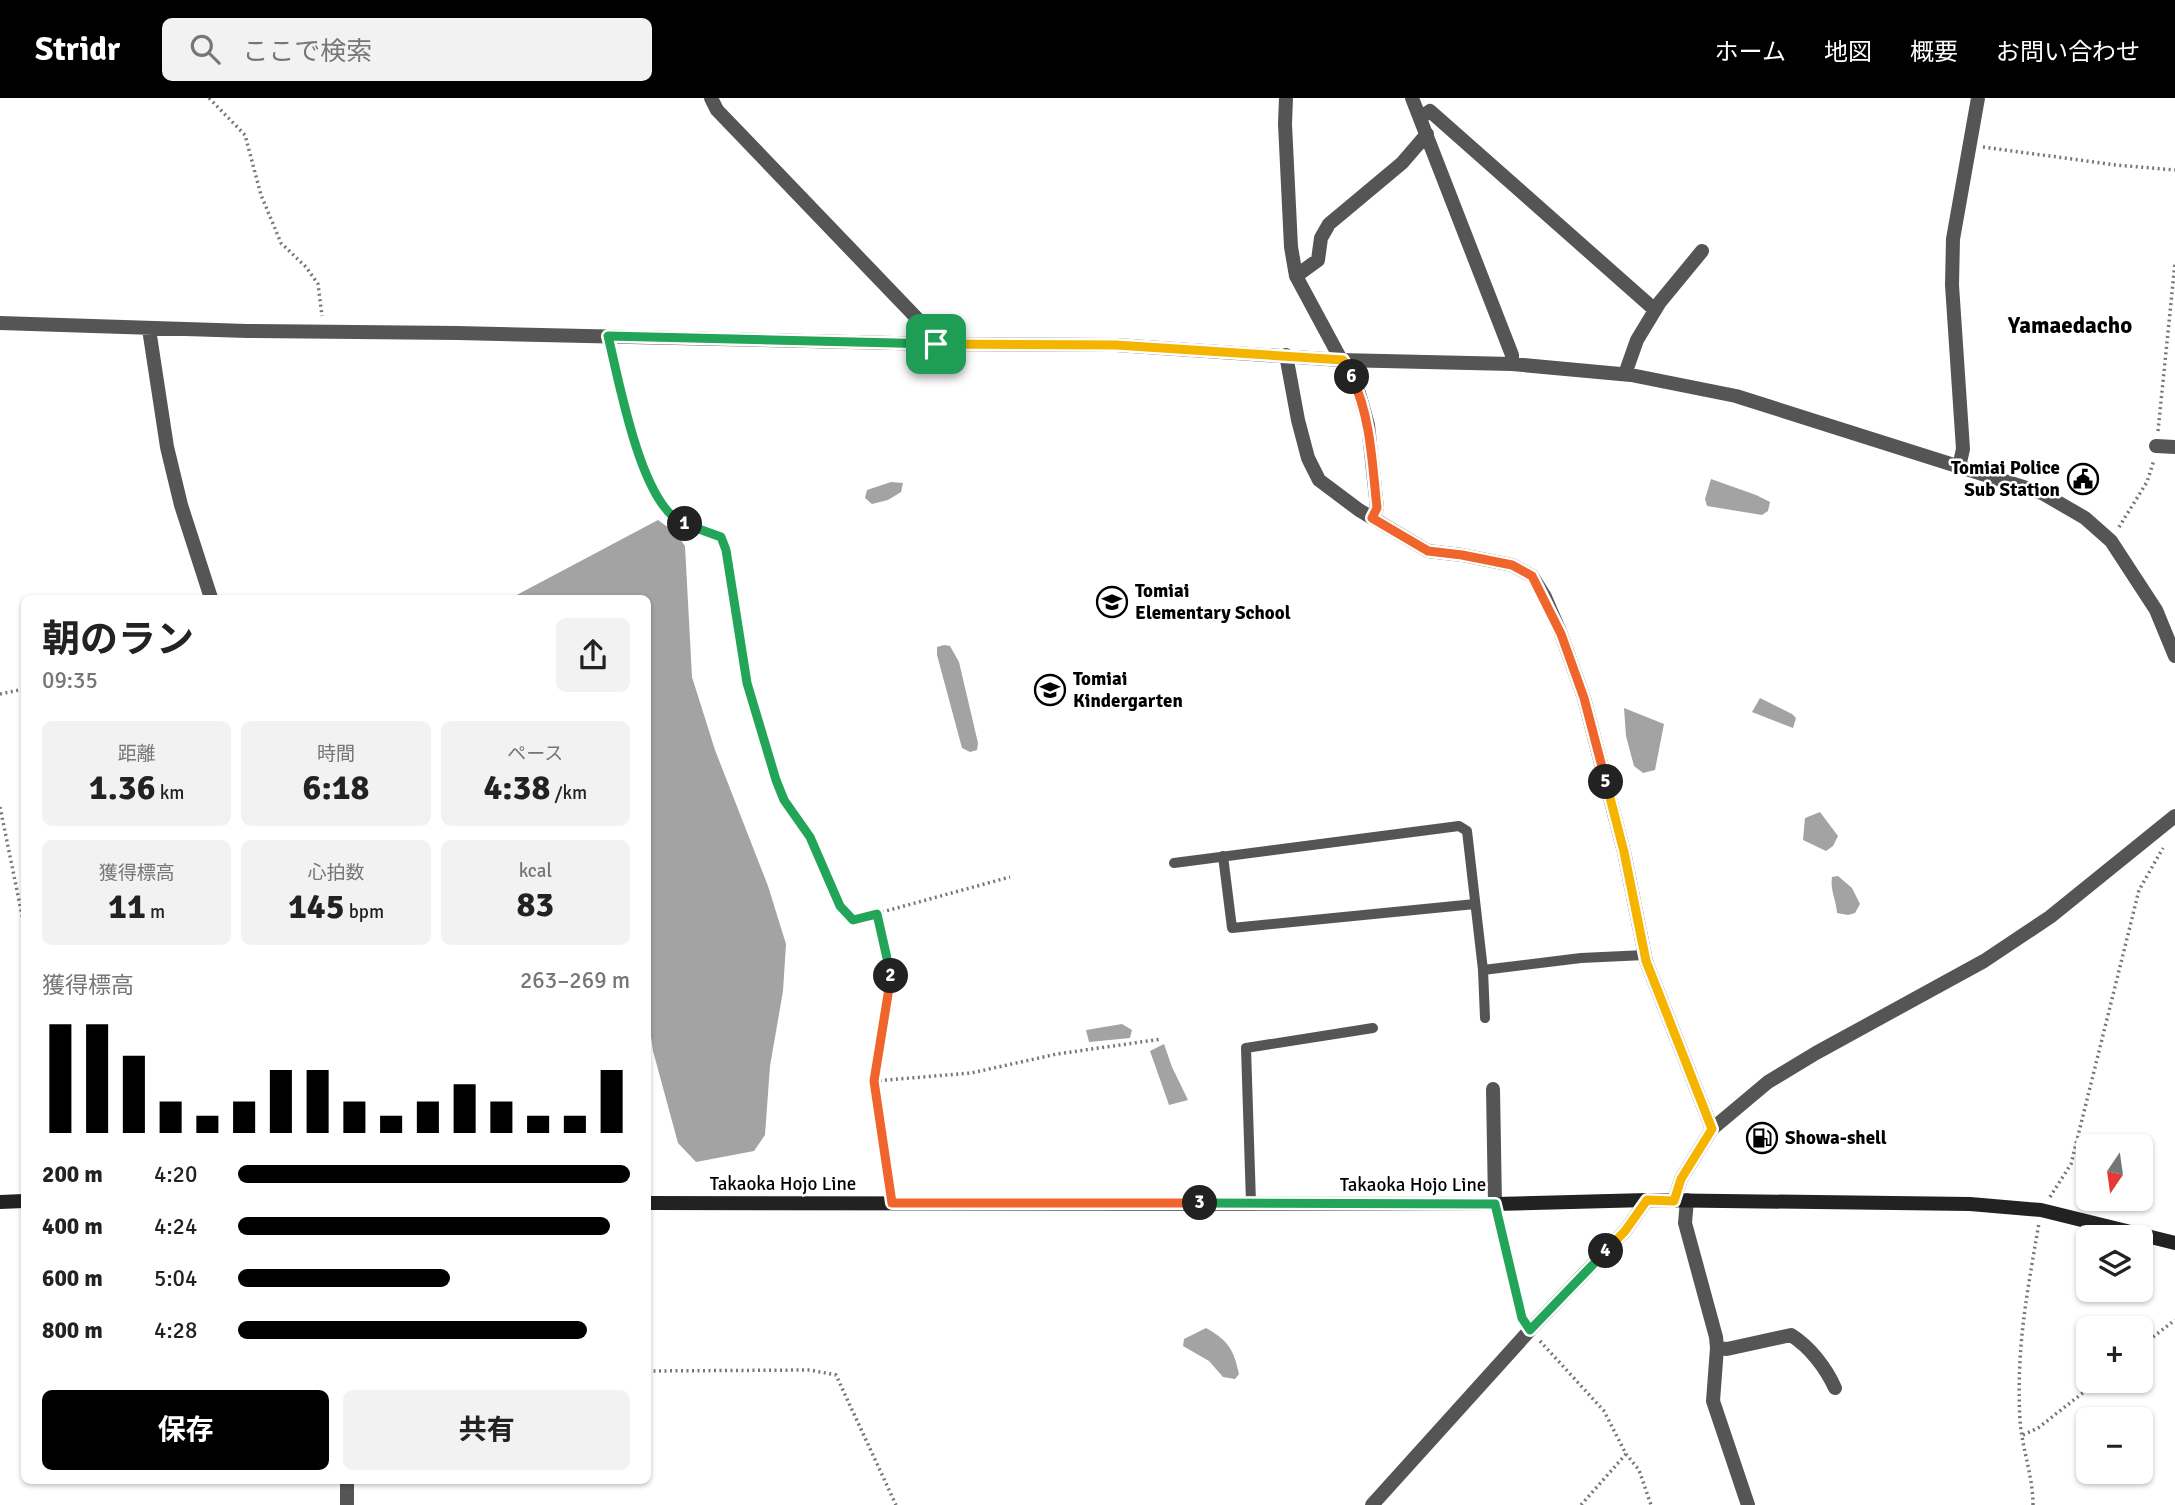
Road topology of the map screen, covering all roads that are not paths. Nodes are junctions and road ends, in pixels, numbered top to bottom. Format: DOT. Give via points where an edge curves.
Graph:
graph roads {
  1 [pos="711,98"];
  2 [pos="1286,98"];
  3 [pos="1412,98"];
  4 [pos="1978,98"];
  5 [pos="1420,118"];
  6 [pos="1427,134"];
  7 [pos="1702,251"];
  8 [pos="1296,276"];
  9 [pos="1656,310"];
  10 [pos="0,323"];
  11 [pos="149,329"];
  12 [pos="936,344"];
  13 [pos="1286,355"];
  14 [pos="1343,360"];
  15 [pos="1512,364"];
  16 [pos="1625,374"];
  17 [pos="2156,446"];
  18 [pos="2175,447"];
  19 [pos="1959,467"];
  20 [pos="1372,518"];
  21 [pos="210,595"];
  22 [pos="2175,656"];
  23 [pos="2175,816"];
  24 [pos="1223,856"];
  25 [pos="1174,863"];
  26 [pos="1475,904"];
  27 [pos="1645,955"];
  28 [pos="1483,970"];
  29 [pos="1485,1018"];
  30 [pos="1373,1028"];
  31 [pos="1493,1089"];
  32 [pos="1712,1129"];
  33 [pos="1647,1200"];
  34 [pos="21,1201"];
  35 [pos="1680,1201"];
  36 [pos="0,1202"];
  37 [pos="651,1203"];
  38 [pos="1251,1203"];
  39 [pos="1495,1204"];
  40 [pos="2175,1243"];
  41 [pos="1717,1348"];
  42 [pos="1835,1388"];
  43 [pos="347,1484"];
  44 [pos="347,1505"];
  45 [pos="1372,1505"];
  46 [pos="1748,1505"];
  1 -- 12 [label="street" via="717,110 932,334"];
  2 -- 8 [label="street"];
  3 -- 5 [label="street"];
  4 -- 19 [label="street" via="1953,239 1963,449"];
  5 -- 6 [label="street"];
  5 -- 9 [label="street" via="1430,111"];
  6 -- 8 [label="street" via="1402,163 1329,225 1321,238 1318,260"];
  6 -- 15 [label="street"];
  7 -- 9 [label="street"];
  8 -- 14 [label="street"];
  9 -- 16 [label="street" via="1637,340"];
  10 -- 11 [label="street"];
  11 -- 12 [label="street"];
  11 -- 21 [label="street" via="175,482"];
  12 -- 13 [label="street" via="1116,345"];
  13 -- 14 [label="street"];
  13 -- 20 [label="street" via="1308,458 1319,480"];
  14 -- 15 [label="street"];
  14 -- 20 [label="street" via="1360,393 1368,425 1377,508"];
  15 -- 16 [label="street"];
  16 -- 19 [label="street" via="1736,396"];
  17 -- 18 [label="street"];
  19 -- 22 [label="street" via="2042,493 2085,518 2110,541 2156,610"];
  20 -- 27 [label="street" via="1428,551 1512,565 1532,576 1561,634 1584,698"];
  23 -- 32 [label="street" via="2050,917 1984,961 1768,1082"];
  24 -- 25 [label="lane"];
  24 -- 26 [label="lane" via="1232,928"];
  24 -- 26 [label="lane" via="1459,827 1467,831"];
  26 -- 28 [label="lane"];
  27 -- 28 [label="lane"];
  27 -- 32 [label="street"];
  28 -- 29 [label="lane"];
  30 -- 38 [label="lane" via="1246,1048"];
  31 -- 39 [label="street"];
  32 -- 35 [label="street" via="1681,1179"];
  33 -- 35 [label="main road, Takaoka Hojo Line"];
  33 -- 39 [label="main road, Takaoka Hojo Line"];
  33 -- 45 [label="street" via="1625,1231"];
  34 -- 36 [label="main road"];
  35 -- 40 [label="main road, Takaoka Hojo Line" via="1970,1204 2041,1210"];
  35 -- 41 [label="street"];
  37 -- 38 [label="main road, Takaoka Hojo Line"];
  38 -- 39 [label="main road, Takaoka Hojo Line"];
  41 -- 42 [label="street" via="1791,1335 1829,1374"];
  41 -- 46 [label="street" via="1713,1401"];
  43 -- 44 [label="street"];
}
